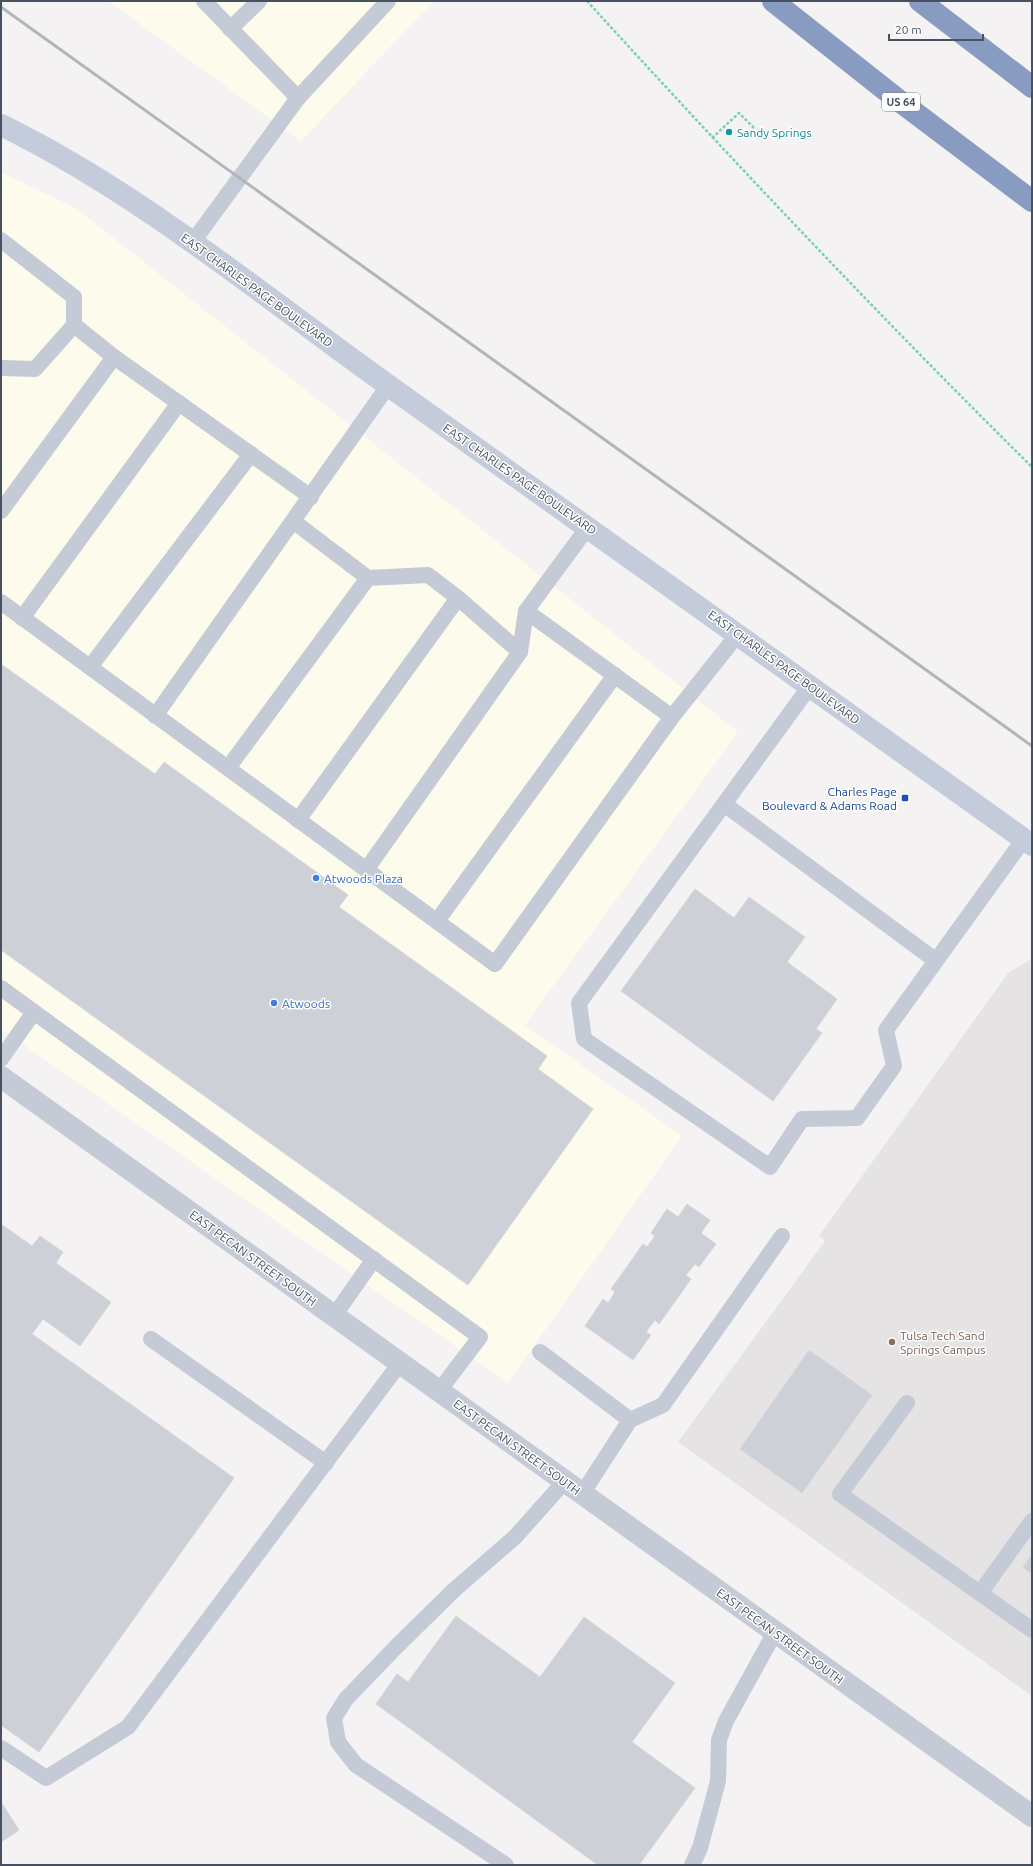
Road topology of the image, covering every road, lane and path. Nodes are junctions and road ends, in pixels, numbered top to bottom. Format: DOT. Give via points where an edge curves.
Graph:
graph roads {
  1 [pos="204,1"];
  2 [pos="259,1"];
  3 [pos="388,1"];
  4 [pos="587,1"];
  5 [pos="773,1"];
  6 [pos="920,1"];
  7 [pos="230,29"];
  8 [pos="1032,86"];
  9 [pos="298,98"];
  10 [pos="1,125"];
  11 [pos="755,129"];
  12 [pos="712,138"];
  13 [pos="1032,201"];
  14 [pos="1,240"];
  15 [pos="192,243"];
  16 [pos="74,326"];
  17 [pos="114,357"];
  18 [pos="1,368"];
  19 [pos="388,386"];
  20 [pos="179,403"];
  21 [pos="251,454"];
  22 [pos="1032,466"];
  23 [pos="311,497"];
  24 [pos="1,511"];
  25 [pos="293,521"];
  26 [pos="588,527"];
  27 [pos="368,578"];
  28 [pos="458,598"];
  29 [pos="1,602"];
  30 [pos="526,611"];
  31 [pos="22,618"];
  32 [pos="738,634"];
  33 [pos="520,652"];
  34 [pos="90,668"];
  35 [pos="615,676"];
  36 [pos="810,686"];
  37 [pos="155,716"];
  38 [pos="672,717"];
  39 [pos="228,768"];
  40 [pos="724,804"];
  41 [pos="298,820"];
  42 [pos="1028,842"];
  43 [pos="366,870"];
  44 [pos="437,921"];
  45 [pos="935,960"];
  46 [pos="1,988"];
  47 [pos="34,1012"];
  48 [pos="1,1059"];
  49 [pos="1,1077"];
  50 [pos="782,1236"];
  51 [pos="374,1259"];
  52 [pos="334,1316"];
  53 [pos="151,1339"];
  54 [pos="540,1352"];
  55 [pos="400,1364"];
  56 [pos="439,1391"];
  57 [pos="907,1403"];
  58 [pos="630,1420"];
  59 [pos="326,1463"];
  60 [pos="574,1488"];
  61 [pos="1032,1521"];
  62 [pos="980,1593"];
  63 [pos="1032,1630"];
  64 [pos="775,1632"];
  65 [pos="1,1748"];
  66 [pos="1032,1816"];
  67 [pos="506,1865"];
  68 [pos="692,1865"];
  1 -- 7 [label="lane"];
  2 -- 7 [label="lane"];
  3 -- 9 [label="lane"];
  4 -- 12 [label="path"];
  5 -- 13 [label="highway, US 64"];
  6 -- 8 [label="highway"];
  7 -- 9 [label="lane"];
  9 -- 15 [label="lane"];
  10 -- 15 [label="main road, EAST CHARLES PAGE BOULEVARD" via="47,148"];
  11 -- 12 [label="path" via="739,113"];
  12 -- 22 [label="path" via="961,398"];
  14 -- 16 [label="lane" via="74,297"];
  15 -- 19 [label="main road, EAST CHARLES PAGE BOULEVARD"];
  16 -- 17 [label="lane"];
  16 -- 18 [label="lane" via="35,369"];
  17 -- 20 [label="lane"];
  17 -- 24 [label="lane"];
  19 -- 23 [label="lane"];
  19 -- 26 [label="main road, EAST CHARLES PAGE BOULEVARD"];
  20 -- 21 [label="lane"];
  20 -- 31 [label="lane"];
  21 -- 23 [label="lane"];
  21 -- 34 [label="lane"];
  23 -- 25 [label="lane"];
  25 -- 27 [label="lane"];
  25 -- 37 [label="lane"];
  26 -- 30 [label="lane"];
  26 -- 32 [label="main road, EAST CHARLES PAGE BOULEVARD"];
  27 -- 28 [label="lane" via="428,575"];
  27 -- 39 [label="lane"];
  28 -- 33 [label="lane"];
  28 -- 41 [label="lane"];
  29 -- 31 [label="lane"];
  30 -- 33 [label="lane"];
  30 -- 35 [label="lane"];
  31 -- 34 [label="lane"];
  32 -- 36 [label="main road, EAST CHARLES PAGE BOULEVARD"];
  32 -- 38 [label="lane"];
  33 -- 43 [label="lane"];
  34 -- 37 [label="lane"];
  35 -- 38 [label="lane"];
  35 -- 44 [label="lane"];
  36 -- 40 [label="lane"];
  36 -- 42 [label="main road, EAST CHARLES PAGE BOULEVARD"];
  37 -- 39 [label="lane"];
  38 -- 44 [label="lane" via="495,964"];
  39 -- 41 [label="lane"];
  40 -- 45 [label="lane"];
  40 -- 45 [label="lane" via="579,1003 584,1039 770,1168 802,1119 857,1118 894,1066 886,1030"];
  41 -- 43 [label="lane"];
  42 -- 45 [label="lane"];
  43 -- 44 [label="lane"];
  46 -- 47 [label="lane"];
  47 -- 48 [label="lane"];
  47 -- 51 [label="lane"];
  49 -- 52 [label="street, EAST PECAN STREET SOUTH"];
  50 -- 58 [label="lane" via="664,1405"];
  51 -- 52 [label="lane"];
  51 -- 56 [label="lane" via="480,1336"];
  52 -- 55 [label="street, EAST PECAN STREET SOUTH"];
  53 -- 59 [label="lane"];
  54 -- 58 [label="lane"];
  55 -- 56 [label="street, EAST PECAN STREET SOUTH"];
  55 -- 59 [label="lane"];
  56 -- 60 [label="street, EAST PECAN STREET SOUTH"];
  57 -- 62 [label="lane" via="840,1494"];
  58 -- 60 [label="lane"];
  59 -- 65 [label="lane" via="128,1727 46,1778"];
  60 -- 64 [label="street, EAST PECAN STREET SOUTH"];
  60 -- 67 [label="lane" via="454,1590 346,1699 334,1718 338,1742 356,1765"];
  61 -- 62 [label="lane"];
  62 -- 63 [label="lane"];
  64 -- 66 [label="street, EAST PECAN STREET SOUTH"];
  64 -- 68 [label="lane" via="726,1721 719,1740 718,1781 700,1848"];
}
